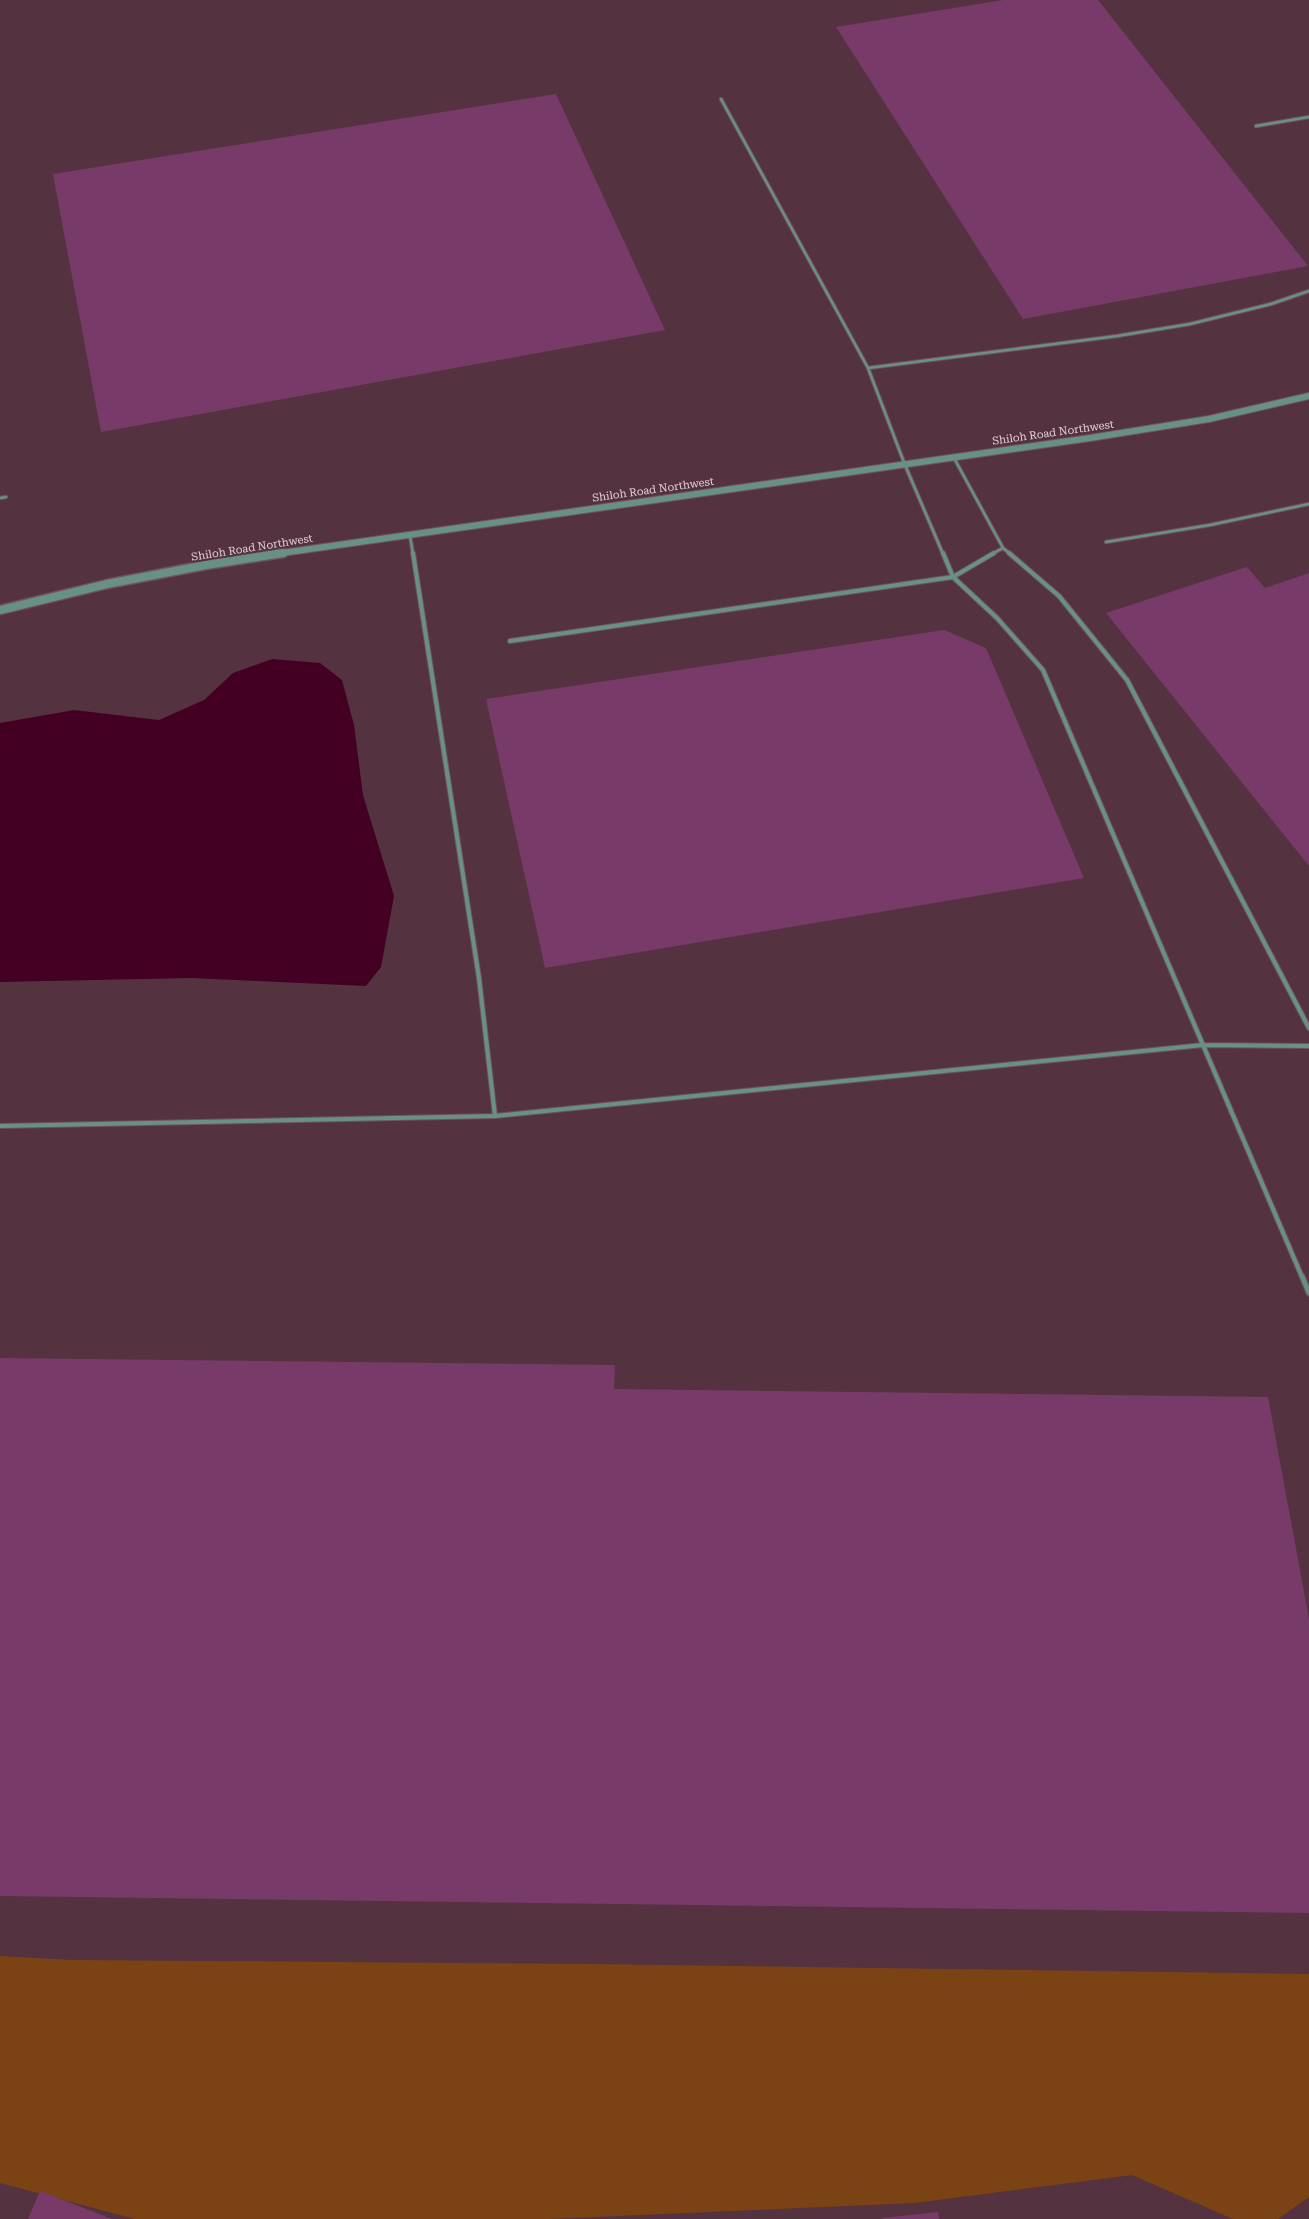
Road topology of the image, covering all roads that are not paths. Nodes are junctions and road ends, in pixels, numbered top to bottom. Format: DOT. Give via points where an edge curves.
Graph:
graph roads {
  1 [pos="721,98"];
  2 [pos="1309,117"];
  3 [pos="1256,126"];
  4 [pos="1309,291"];
  5 [pos="868,368"];
  6 [pos="1309,396"];
  7 [pos="954,458"];
  8 [pos="905,465"];
  9 [pos="6,497"];
  10 [pos="0,498"];
  11 [pos="1309,504"];
  12 [pos="410,536"];
  13 [pos="1106,542"];
  14 [pos="1003,548"];
  15 [pos="953,577"];
  16 [pos="0,610"];
  17 [pos="510,641"];
  18 [pos="1309,1028"];
  19 [pos="1203,1045"];
  20 [pos="1309,1046"];
  21 [pos="495,1116"];
  22 [pos="0,1126"];
  23 [pos="1309,1293"];
  1 -- 5 [label="lane"];
  2 -- 3 [label="lane"];
  4 -- 5 [label="lane" via="1190,324"];
  5 -- 8 [label="lane"];
  6 -- 7 [label="street, Shiloh Road Northwest" via="1209,419"];
  7 -- 8 [label="street, Shiloh Road Northwest"];
  7 -- 14 [label="lane"];
  8 -- 12 [label="street, Shiloh Road Northwest"];
  8 -- 15 [label="lane"];
  9 -- 10 [label="lane"];
  11 -- 13 [label="lane"];
  12 -- 16 [label="street, Shiloh Road Northwest" via="197,567"];
  12 -- 21 [label="lane" via="480,978"];
  14 -- 15 [label="lane"];
  14 -- 18 [label="lane" via="1058,596 1127,680"];
  15 -- 17 [label="lane"];
  15 -- 19 [label="lane" via="997,618 1043,670"];
  19 -- 20 [label="lane"];
  19 -- 21 [label="lane"];
  19 -- 23 [label="lane"];
  21 -- 22 [label="lane"];
}
